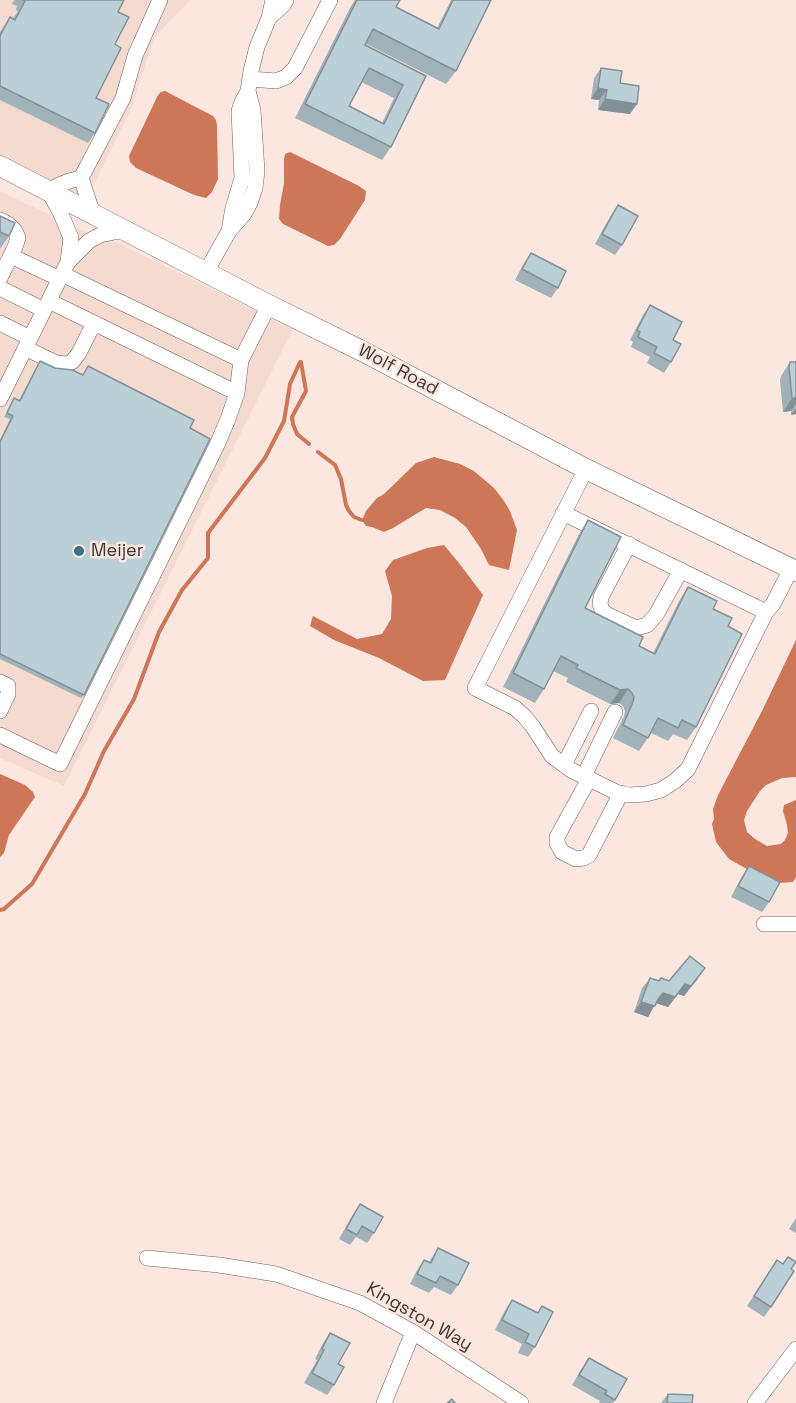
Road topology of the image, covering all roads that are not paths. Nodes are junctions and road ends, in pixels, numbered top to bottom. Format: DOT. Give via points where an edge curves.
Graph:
graph roads {
  1 [pos="160,0"];
  2 [pos="273,0"];
  3 [pos="286,0"];
  4 [pos="330,0"];
  5 [pos="268,18"];
  6 [pos="249,85"];
  7 [pos="0,166"];
  8 [pos="81,177"];
  9 [pos="50,192"];
  10 [pos="93,214"];
  11 [pos="0,220"];
  12 [pos="124,230"];
  13 [pos="11,256"];
  14 [pos="64,272"];
  15 [pos="206,272"];
  16 [pos="0,278"];
  17 [pos="0,288"];
  18 [pos="270,305"];
  19 [pos="46,306"];
  20 [pos="94,323"];
  21 [pos="0,324"];
  22 [pos="28,343"];
  23 [pos="241,360"];
  24 [pos="237,393"];
  25 [pos="0,399"];
  26 [pos="586,469"];
  27 [pos="563,513"];
  28 [pos="629,544"];
  29 [pos="681,570"];
  30 [pos="794,570"];
  31 [pos="766,612"];
  32 [pos="0,682"];
  33 [pos="0,711"];
  34 [pos="591,711"];
  35 [pos="615,712"];
  36 [pos="0,735"];
  37 [pos="564,765"];
  38 [pos="586,778"];
  39 [pos="621,794"];
  40 [pos="764,924"];
  41 [pos="796,924"];
  42 [pos="147,1258"];
  43 [pos="413,1332"];
  44 [pos="796,1349"];
  45 [pos="384,1403"];
  46 [pos="521,1403"];
  47 [pos="755,1403"];
  1 -- 8 [label="street" via="135,56 123,98"];
  2 -- 5 [label="street"];
  3 -- 5 [label="street"];
  4 -- 6 [label="street" via="295,68 276,81"];
  5 -- 6 [label="street"];
  6 -- 15 [label="street" via="239,111 242,178 229,231"];
  7 -- 9 [label="main road, Wolf Road"];
  8 -- 9 [label="street"];
  8 -- 10 [label="street"];
  9 -- 10 [label="main road, Wolf Road"];
  9 -- 14 [label="street" via="71,238"];
  10 -- 12 [label="main road, Wolf Road"];
  11 -- 13 [label="street" via="18,238"];
  12 -- 14 [label="street" via="100,235 85,244"];
  12 -- 15 [label="main road, Wolf Road"];
  13 -- 14 [label="street"];
  13 -- 16 [label="street"];
  14 -- 19 [label="street"];
  14 -- 23 [label="street"];
  15 -- 18 [label="main road, Wolf Road"];
  17 -- 19 [label="street"];
  18 -- 23 [label="street"];
  18 -- 26 [label="main road, Wolf Road"];
  19 -- 20 [label="street"];
  19 -- 22 [label="street"];
  20 -- 22 [label="street" via="79,353 66,364 56,363"];
  20 -- 24 [label="street"];
  21 -- 22 [label="street"];
  22 -- 25 [label="street"];
  23 -- 24 [label="street"];
  24 -- 36 [label="street" via="217,445 60,764"];
  26 -- 27 [label="street"];
  26 -- 30 [label="main road, Wolf Road"];
  27 -- 28 [label="street"];
  27 -- 37 [label="street" via="475,688 515,708 552,756"];
  28 -- 29 [label="street"];
  28 -- 29 [label="street" via="601,597 606,614 636,628 647,625"];
  29 -- 31 [label="street"];
  30 -- 31 [label="street"];
  31 -- 39 [label="street" via="688,769 661,790"];
  32 -- 33 [label="street" via="8,686"];
  34 -- 37 [label="street"];
  35 -- 38 [label="street"];
  37 -- 38 [label="street"];
  38 -- 39 [label="street"];
  38 -- 39 [label="street" via="557,837 562,852 576,859 589,855"];
  40 -- 41 [label="street"];
  42 -- 43 [label="street, Kingston Way" via="276,1274 360,1303"];
  43 -- 45 [label="street"];
  43 -- 46 [label="street, Kingston Way"];
  44 -- 47 [label="street"];
}
